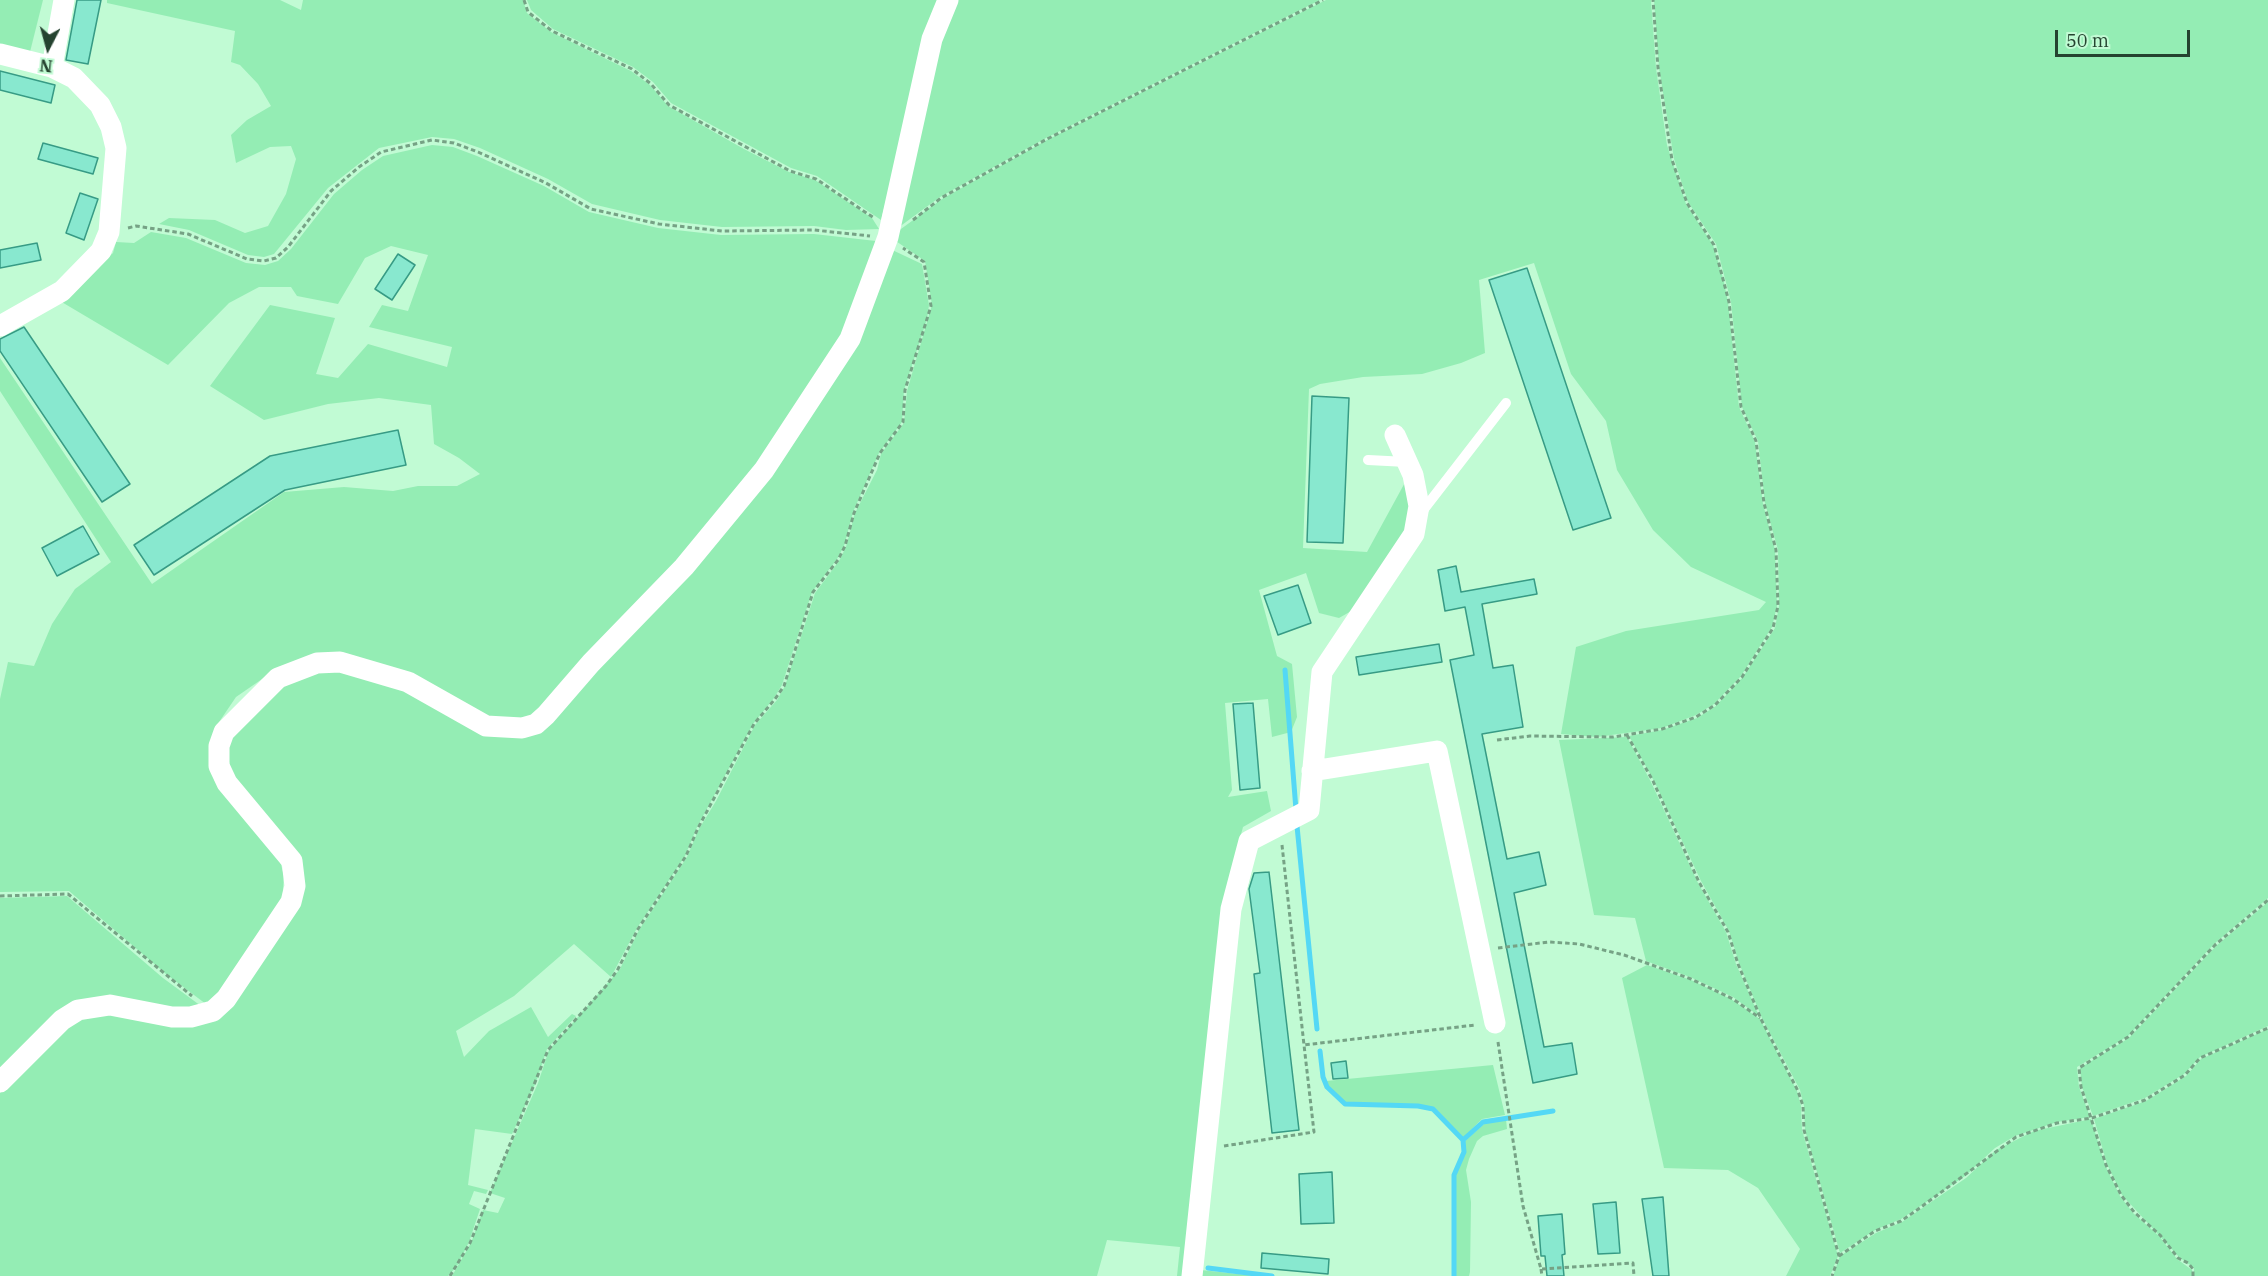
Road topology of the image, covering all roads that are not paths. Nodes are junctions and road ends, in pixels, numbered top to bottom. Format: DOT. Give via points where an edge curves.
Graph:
graph roads {
  1 [pos="64,0"];
  2 [pos="948,0"];
  3 [pos="0,54"];
  4 [pos="52,67"];
  5 [pos="0,326"];
  6 [pos="1506,403"];
  7 [pos="1395,435"];
  8 [pos="1368,460"];
  9 [pos="1407,462"];
  10 [pos="1419,516"];
  11 [pos="1312,771"];
  12 [pos="1495,1023"];
  13 [pos="0,1082"];
  14 [pos="1192,1276"];
  1 -- 4 [label="street"];
  2 -- 13 [label="street" via="932,39 888,237 850,339 764,470 684,567 536,724 507,730 486,726 408,682 340,662 317,663 278,678 224,732 219,766 227,783 292,861 295,886 291,902 226,999 203,1016 172,1017 110,1005 78,1010 62,1020"];
  3 -- 4 [label="street"];
  4 -- 5 [label="street" via="74,78 100,105 111,127 116,171 109,232 101,251 62,291"];
  6 -- 10 [label="lane"];
  7 -- 9 [label="street"];
  8 -- 9 [label="lane"];
  9 -- 10 [label="street"];
  10 -- 11 [label="street" via="1414,534 1322,672"];
  11 -- 12 [label="street" via="1437,751"];
  11 -- 14 [label="street" via="1309,810 1249,841 1231,909"];
}
